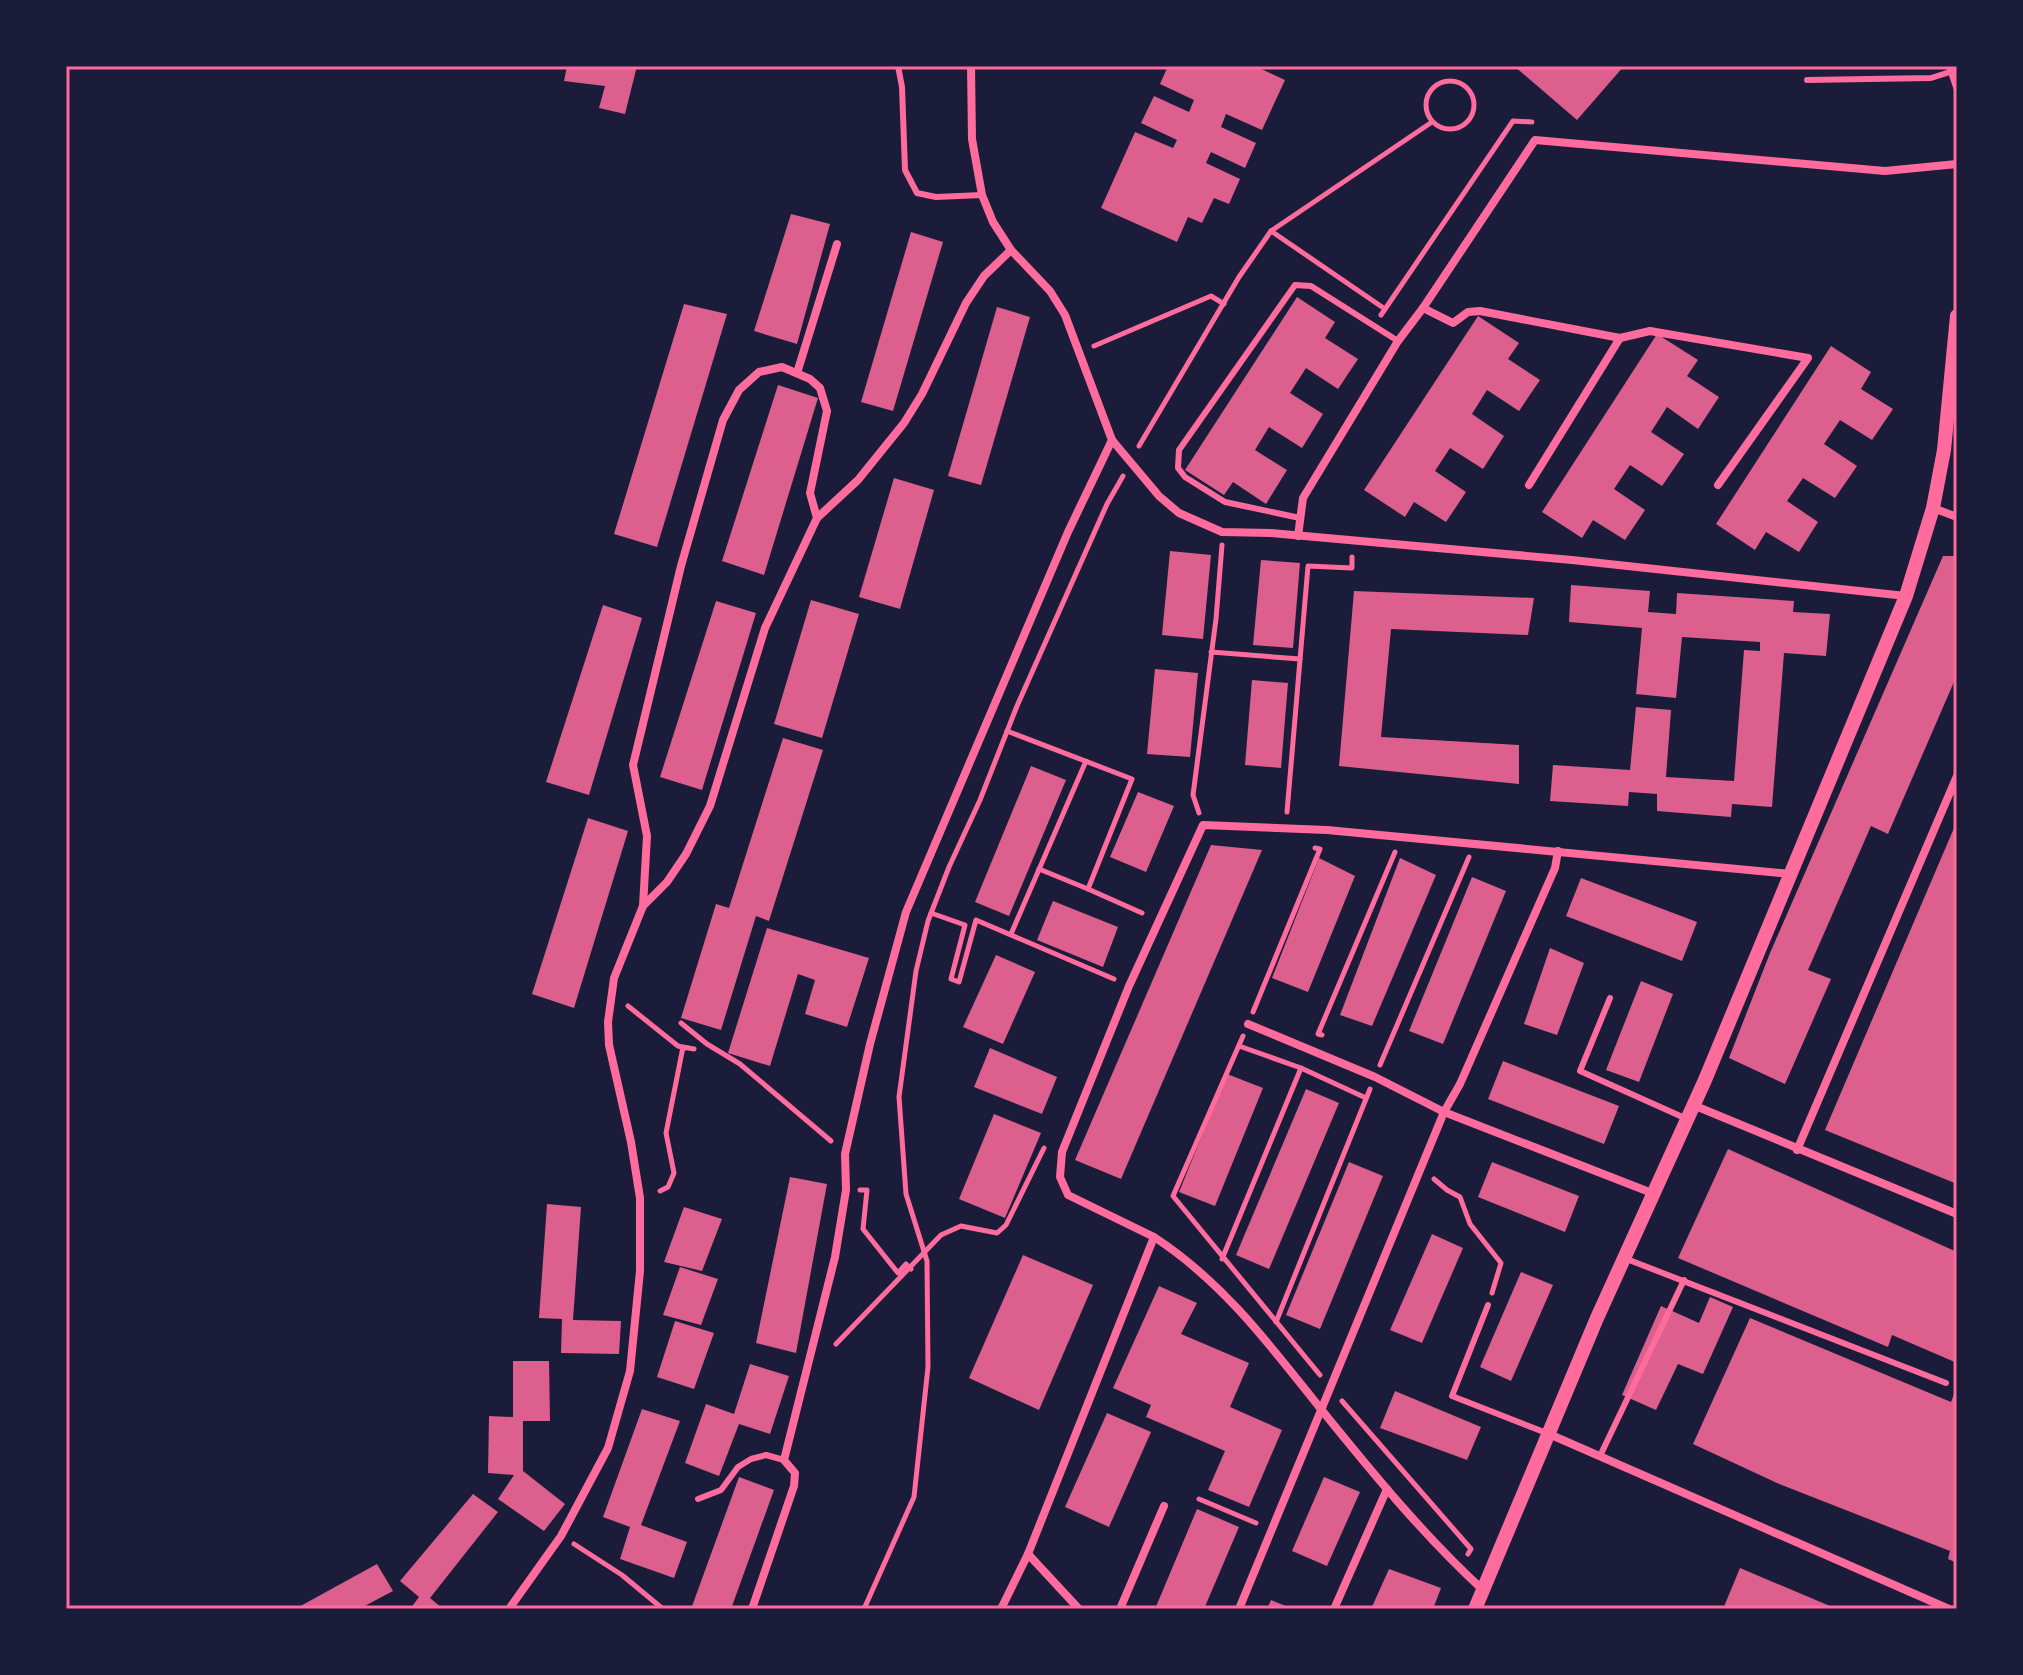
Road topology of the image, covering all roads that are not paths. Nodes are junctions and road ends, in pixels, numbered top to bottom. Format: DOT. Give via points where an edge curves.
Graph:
graph roads {
  1 [pos="898,66"];
  2 [pos="971,66"];
  3 [pos="1950,69"];
  4 [pos="1807,80"];
  5 [pos="1957,87"];
  6 [pos="1957,164"];
  7 [pos="982,195"];
  8 [pos="837,244"];
  9 [pos="1011,250"];
  10 [pos="1423,308"];
  11 [pos="1957,316"];
  12 [pos="1620,338"];
  13 [pos="1398,341"];
  14 [pos="797,373"];
  15 [pos="1112,440"];
  16 [pos="1529,485"];
  17 [pos="1718,485"];
  18 [pos="1933,508"];
  19 [pos="1957,517"];
  20 [pos="817,518"];
  21 [pos="1300,518"];
  22 [pos="1298,536"];
  23 [pos="1906,596"];
  24 [pos="1957,776"];
  25 [pos="1558,851"];
  26 [pos="1791,874"];
  27 [pos="643,906"];
  28 [pos="1610,998"];
  29 [pos="1248,1024"];
  30 [pos="1693,1105"];
  31 [pos="1444,1112"];
  32 [pos="1687,1119"];
  33 [pos="1797,1150"];
  34 [pos="1652,1193"];
  35 [pos="1957,1214"];
  36 [pos="1154,1237"];
  37 [pos="1624,1258"];
  38 [pos="1684,1280"];
  39 [pos="1488,1305"];
  40 [pos="1946,1383"];
  41 [pos="1322,1410"];
  42 [pos="1549,1434"];
  43 [pos="1600,1456"];
  44 [pos="784,1460"];
  45 [pos="1387,1489"];
  46 [pos="698,1499"];
  47 [pos="1164,1506"];
  48 [pos="1028,1554"];
  49 [pos="1483,1590"];
  50 [pos="509,1609"];
  51 [pos="752,1609"];
  52 [pos="1001,1609"];
  53 [pos="1079,1609"];
  54 [pos="1120,1609"];
  55 [pos="1239,1609"];
  56 [pos="1334,1609"];
  57 [pos="1475,1609"];
  58 [pos="1949,1609"];
  1 -- 7 [label="lane" via="905,170 917,193"];
  2 -- 7 [label="street" via="972,139"];
  3 -- 4 [label="lane" via="1931,78"];
  3 -- 5 [label="street"];
  6 -- 10 [label="street" via="1885,171 1535,140"];
  7 -- 9 [label="street"];
  8 -- 14 [label="street"];
  9 -- 15 [label="street" via="1065,315"];
  9 -- 20 [label="street" via="966,303 904,423 858,480"];
  10 -- 12 [label="street" via="1453,323 1480,311"];
  10 -- 13 [label="street"];
  11 -- 18 [label="street" via="1950,406"];
  12 -- 16 [label="street"];
  12 -- 17 [label="street" via="1650,331 1808,358"];
  13 -- 21 [label="street" via="1303,498"];
  13 -- 21 [label="lane" via="1311,286 1295,285 1179,450 1178,468 1185,477 1225,502"];
  14 -- 20 [label="street" via="820,388 827,411 810,493"];
  14 -- 27 [label="street" via="782,367 759,372 739,390 723,420 633,765 647,836"];
  15 -- 22 [label="street" via="1179,513 1222,532"];
  15 -- 44 [label="street" via="915,887 870,1044 847,1149 835,1257"];
  18 -- 19 [label="street"];
  18 -- 23 [label="street"];
  20 -- 27 [label="street" via="765,628 710,806 686,854"];
  21 -- 22 [label="street"];
  22 -- 23 [label="street"];
  23 -- 26 [label="street"];
  24 -- 33 [label="street"];
  25 -- 26 [label="street"];
  25 -- 31 [label="street" via="1549,882"];
  25 -- 36 [label="street" via="1203,825 1129,986 1062,1152 1060,1177 1068,1195"];
  26 -- 30 [label="street"];
  27 -- 50 [label="street" via="614,978 608,1022 640,1198 640,1271 630,1371 608,1448 561,1536"];
  28 -- 32 [label="lane" via="1580,1071"];
  29 -- 31 [label="street"];
  30 -- 32 [label="street"];
  30 -- 33 [label="street"];
  31 -- 34 [label="street"];
  31 -- 41 [label="street"];
  32 -- 34 [label="street"];
  33 -- 35 [label="street"];
  34 -- 37 [label="street"];
  36 -- 41 [label="street" via="1213,1283"];
  36 -- 48 [label="street"];
  37 -- 38 [label="lane"];
  37 -- 42 [label="street"];
  38 -- 40 [label="lane"];
  38 -- 43 [label="lane"];
  39 -- 42 [label="lane" via="1452,1396"];
  41 -- 45 [label="street"];
  41 -- 55 [label="street"];
  42 -- 43 [label="street"];
  42 -- 49 [label="street"];
  43 -- 58 [label="street"];
  44 -- 46 [label="lane" via="766,1455 751,1459 721,1490"];
  44 -- 51 [label="street" via="795,1473 794,1486"];
  45 -- 49 [label="street"];
  45 -- 56 [label="street"];
  47 -- 54 [label="street"];
  48 -- 52 [label="street"];
  48 -- 53 [label="street"];
  49 -- 57 [label="street"];
}
